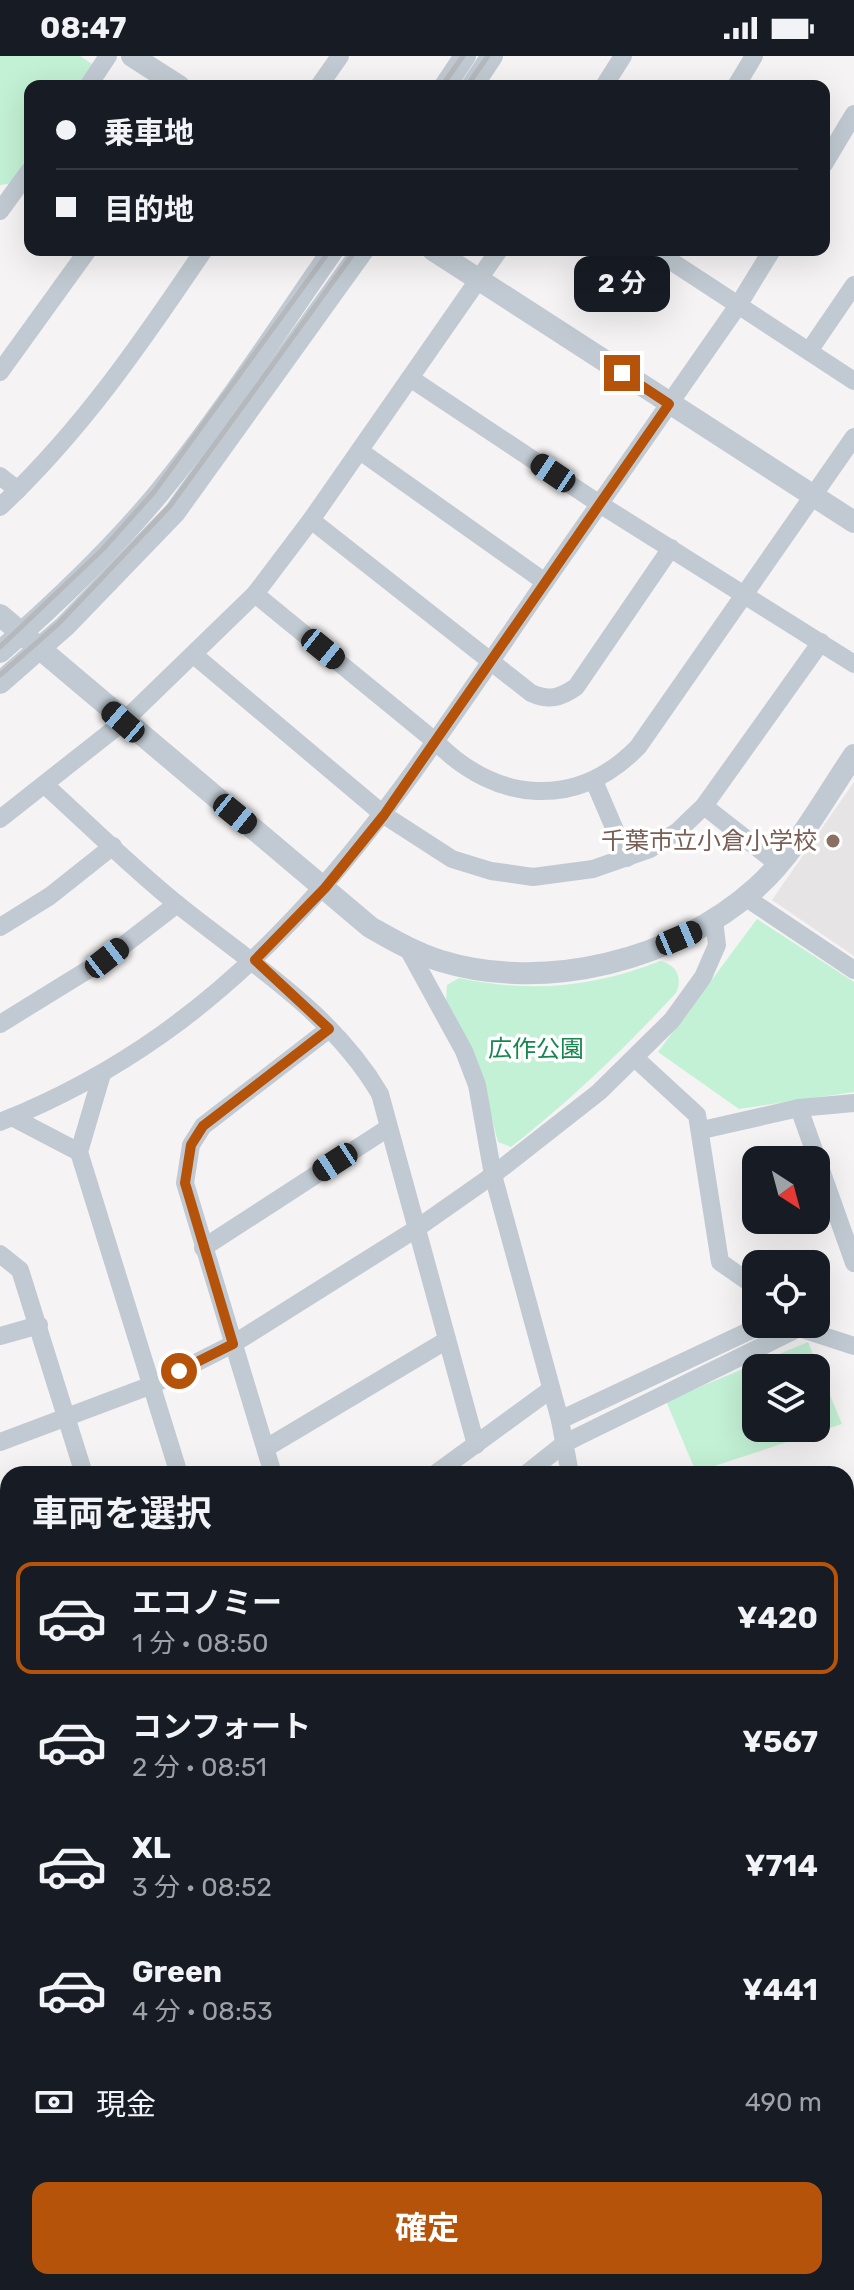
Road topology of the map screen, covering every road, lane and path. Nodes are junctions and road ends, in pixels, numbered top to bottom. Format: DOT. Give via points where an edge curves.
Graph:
graph roads {
  1 [pos="108,56"];
  2 [pos="132,56"];
  3 [pos="340,56"];
  4 [pos="465,56"];
  5 [pos="492,56"];
  6 [pos="623,56"];
  7 [pos="754,56"];
  8 [pos="92,80"];
  9 [pos="170,80"];
  10 [pos="323,80"];
  11 [pos="449,80"];
  12 [pos="476,80"];
  13 [pos="608,80"];
  14 [pos="740,80"];
  15 [pos="854,114"];
  16 [pos="830,154"];
  17 [pos="24,177"];
  18 [pos="2,203"];
  19 [pos="84,256"];
  20 [pos="200,256"];
  21 [pos="329,256"];
  22 [pos="359,256"];
  23 [pos="442,256"];
  24 [pos="495,256"];
  25 [pos="663,256"];
  26 [pos="768,256"];
  27 [pos="479,281"];
  28 [pos="854,285"];
  29 [pos="739,304"];
  30 [pos="809,351"];
  31 [pos="0,372"];
  32 [pos="410,378"];
  33 [pos="854,381"];
  34 [pos="669,404"];
  35 [pos="854,437"];
  36 [pos="360,451"];
  37 [pos="0,476"];
  38 [pos="18,490"];
  39 [pos="814,496"];
  40 [pos="601,505"];
  41 [pos="0,507"];
  42 [pos="311,520"];
  43 [pos="854,522"];
  44 [pos="671,548"];
  45 [pos="545,582"];
  46 [pos="744,592"];
  47 [pos="255,594"];
  48 [pos="0,615"];
  49 [pos="22,633"];
  50 [pos="821,642"];
  51 [pos="40,648"];
  52 [pos="0,652"];
  53 [pos="194,655"];
  54 [pos="492,662"];
  55 [pos="854,664"];
  56 [pos="0,683"];
  57 [pos="123,722"];
  58 [pos="436,742"];
  59 [pos="854,755"];
  60 [pos="594,781"];
  61 [pos="45,785"];
  62 [pos="704,806"];
  63 [pos="384,815"];
  64 [pos="0,819"];
  65 [pos="113,846"];
  66 [pos="627,858"];
  67 [pos="778,864"];
  68 [pos="325,888"];
  69 [pos="745,897"];
  70 [pos="177,904"];
  71 [pos="714,920"];
  72 [pos="0,927"];
  73 [pos="408,949"];
  74 [pos="255,960"];
  75 [pos="854,970"];
  76 [pos="0,1024"];
  77 [pos="329,1029"];
  78 [pos="635,1058"];
  79 [pos="102,1074"];
  80 [pos="854,1103"];
  81 [pos="799,1108"];
  82 [pos="6,1120"];
  83 [pos="388,1128"];
  84 [pos="702,1130"];
  85 [pos="79,1152"];
  86 [pos="493,1175"];
  87 [pos="416,1229"];
  88 [pos="203,1248"];
  89 [pos="0,1254"];
  90 [pos="854,1263"];
  91 [pos="742,1277"];
  92 [pos="39,1325"];
  93 [pos="742,1334"];
  94 [pos="0,1336"];
  95 [pos="830,1337"];
  96 [pos="774,1338"];
  97 [pos="447,1340"];
  98 [pos="233,1344"];
  99 [pos="854,1346"];
  100 [pos="152,1385"];
  101 [pos="550,1390"];
  102 [pos="66,1418"];
  103 [pos="560,1420"];
  104 [pos="0,1442"];
  105 [pos="565,1443"];
  106 [pos="476,1445"];
  107 [pos="266,1448"];
  108 [pos="81,1466"];
  109 [pos="177,1466"];
  110 [pos="271,1466"];
  111 [pos="446,1466"];
  112 [pos="536,1466"];
  113 [pos="569,1466"];
  1 -- 8 [label="street"];
  2 -- 9 [label="street"];
  3 -- 10 [label="street"];
  4 -- 11 [label="street"];
  5 -- 12 [label="street"];
  6 -- 13 [label="street"];
  7 -- 14 [label="street"];
  15 -- 16 [label="street"];
  17 -- 18 [label="street"];
  19 -- 31 [label="street"];
  20 -- 38 [label="street" via="121,371"];
  21 -- 49 [label="street" via="157,494"];
  22 -- 51 [label="street" via="175,512"];
  23 -- 27 [label="street"];
  24 -- 27 [label="street"];
  25 -- 29 [label="street"];
  26 -- 29 [label="street"];
  27 -- 32 [label="street"];
  27 -- 34 [label="street"];
  28 -- 30 [label="street"];
  29 -- 30 [label="street"];
  29 -- 34 [label="street"];
  30 -- 33 [label="street"];
  32 -- 36 [label="street"];
  32 -- 40 [label="street"];
  34 -- 39 [label="street"];
  34 -- 40 [label="street"];
  35 -- 39 [label="street"];
  36 -- 42 [label="street"];
  36 -- 45 [label="street"];
  37 -- 38 [label="street"];
  38 -- 41 [label="street"];
  39 -- 43 [label="street"];
  39 -- 46 [label="street"];
  40 -- 44 [label="street"];
  40 -- 45 [label="street"];
  42 -- 47 [label="street"];
  42 -- 54 [label="street"];
  44 -- 46 [label="street"];
  44 -- 54 [label="street" via="576,687 562,697 545,699 531,693"];
  45 -- 54 [label="street"];
  46 -- 50 [label="street"];
  46 -- 60 [label="street" via="638,747"];
  47 -- 53 [label="street"];
  47 -- 58 [label="street"];
  48 -- 49 [label="street"];
  49 -- 51 [label="street"];
  49 -- 52 [label="street"];
  50 -- 55 [label="street"];
  50 -- 62 [label="street"];
  51 -- 56 [label="street"];
  51 -- 57 [label="street"];
  53 -- 57 [label="street"];
  53 -- 63 [label="street"];
  54 -- 58 [label="street"];
  57 -- 61 [label="street"];
  57 -- 68 [label="street"];
  58 -- 60 [label="street" via="461,766 495,784 561,791"];
  58 -- 63 [label="street"];
  59 -- 67 [label="street"];
  60 -- 66 [label="street"];
  61 -- 64 [label="street"];
  61 -- 65 [label="street"];
  62 -- 66 [label="street" via="678,831"];
  62 -- 67 [label="street"];
  63 -- 66 [label="street" via="452,859 491,871 556,875"];
  63 -- 68 [label="street"];
  65 -- 70 [label="street"];
  65 -- 72 [label="street"];
  67 -- 69 [label="street"];
  68 -- 73 [label="street" via="370,927"];
  68 -- 74 [label="street"];
  69 -- 71 [label="street"];
  69 -- 75 [label="street"];
  70 -- 74 [label="street"];
  70 -- 76 [label="street" via="107,958"];
  71 -- 73 [label="street" via="631,956 566,970 468,967"];
  71 -- 78 [label="street" via="717,945 703,977"];
  73 -- 86 [label="street" via="477,1085"];
  74 -- 77 [label="street"];
  74 -- 79 [label="street"];
  77 -- 83 [label="street" via="361,1060 380,1094"];
  77 -- 88 [label="street" via="203,1126 191,1145 185,1183"];
  78 -- 84 [label="street" via="697,1115"];
  78 -- 86 [label="street"];
  79 -- 82 [label="street"];
  79 -- 85 [label="street"];
  80 -- 81 [label="street"];
  81 -- 84 [label="street"];
  81 -- 90 [label="street"];
  82 -- 85 [label="street"];
  83 -- 87 [label="street"];
  83 -- 88 [label="street"];
  84 -- 91 [label="street" via="720,1262"];
  85 -- 100 [label="street"];
  86 -- 87 [label="street"];
  86 -- 101 [label="street"];
  87 -- 97 [label="street"];
  87 -- 98 [label="street"];
  88 -- 98 [label="street"];
  89 -- 92 [label="street" via="20,1270"];
  92 -- 94 [label="street"];
  92 -- 102 [label="street"];
  93 -- 103 [label="street"];
  95 -- 99 [label="street"];
  96 -- 105 [label="street"];
  97 -- 106 [label="street"];
  97 -- 107 [label="street"];
  98 -- 100 [label="street"];
  98 -- 107 [label="street"];
  100 -- 102 [label="street"];
  100 -- 109 [label="street"];
  101 -- 103 [label="street"];
  101 -- 106 [label="street"];
  102 -- 104 [label="street"];
  102 -- 108 [label="street"];
  103 -- 105 [label="street"];
  105 -- 112 [label="street"];
  105 -- 113 [label="street"];
  106 -- 111 [label="street"];
  107 -- 110 [label="street"];
}
